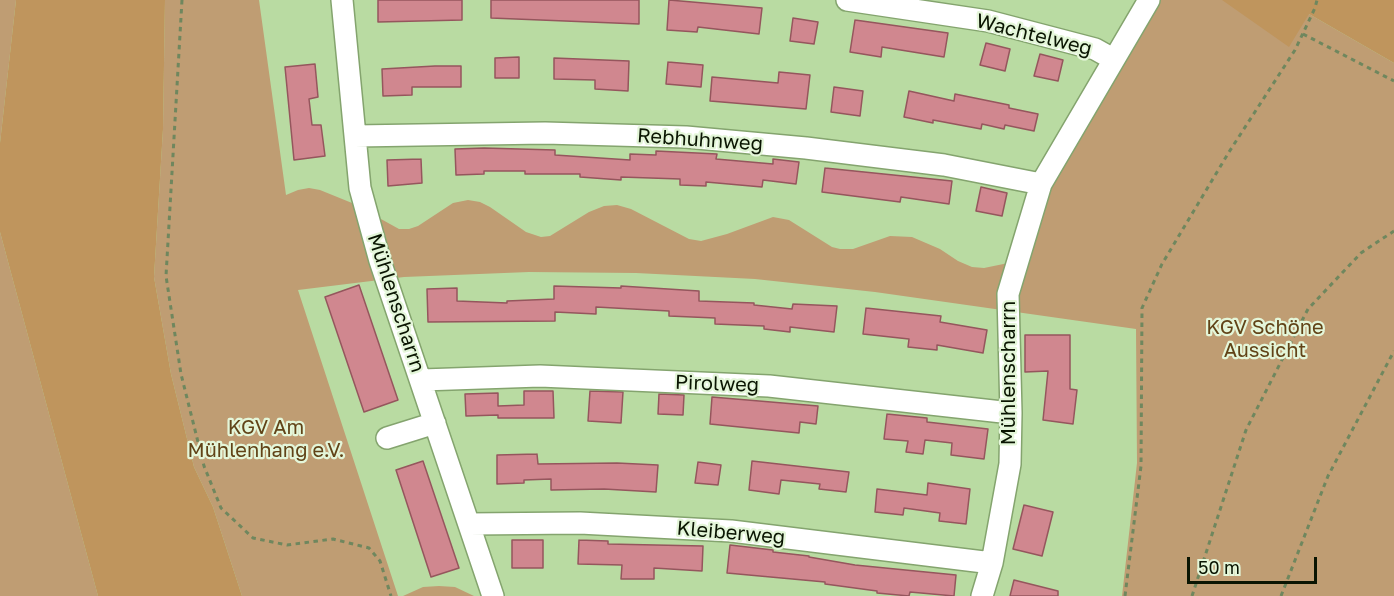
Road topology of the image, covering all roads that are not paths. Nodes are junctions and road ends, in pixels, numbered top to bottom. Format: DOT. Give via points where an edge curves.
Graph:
graph roads {
  1 [pos="342,0"];
  2 [pos="847,0"];
  3 [pos="1149,0"];
  4 [pos="1113,59"];
  5 [pos="355,136"];
  6 [pos="1041,184"];
  7 [pos="422,380"];
  8 [pos="1011,413"];
  9 [pos="435,423"];
  10 [pos="387,438"];
  11 [pos="469,524"];
  12 [pos="992,563"];
  13 [pos="493,596"];
  14 [pos="982,596"];
  1 -- 5 [label="street, Mühlenscharrn"];
  2 -- 4 [label="street, Wachtelweg" via="988,21 1095,49"];
  3 -- 4 [label="street, Mühlenscharrn"];
  4 -- 6 [label="street, Mühlenscharrn"];
  5 -- 6 [label="street, Rebhuhnweg" via="545,133 686,137 944,165"];
  5 -- 7 [label="street, Mühlenscharrn" via="365,209"];
  6 -- 8 [label="street, Mühlenscharrn" via="1008,294"];
  7 -- 8 [label="street, Pirolweg" via="540,376 769,386"];
  7 -- 9 [label="street, Mühlenscharrn"];
  8 -- 12 [label="street, Mühlenscharrn" via="1010,464"];
  9 -- 10 [label="street"];
  9 -- 11 [label="street, Mühlenscharrn"];
  11 -- 12 [label="street, Kleiberweg" via="580,523 731,531"];
  11 -- 13 [label="street, Mühlenscharrn"];
  12 -- 14 [label="street, Mühlenscharrn"];
}
